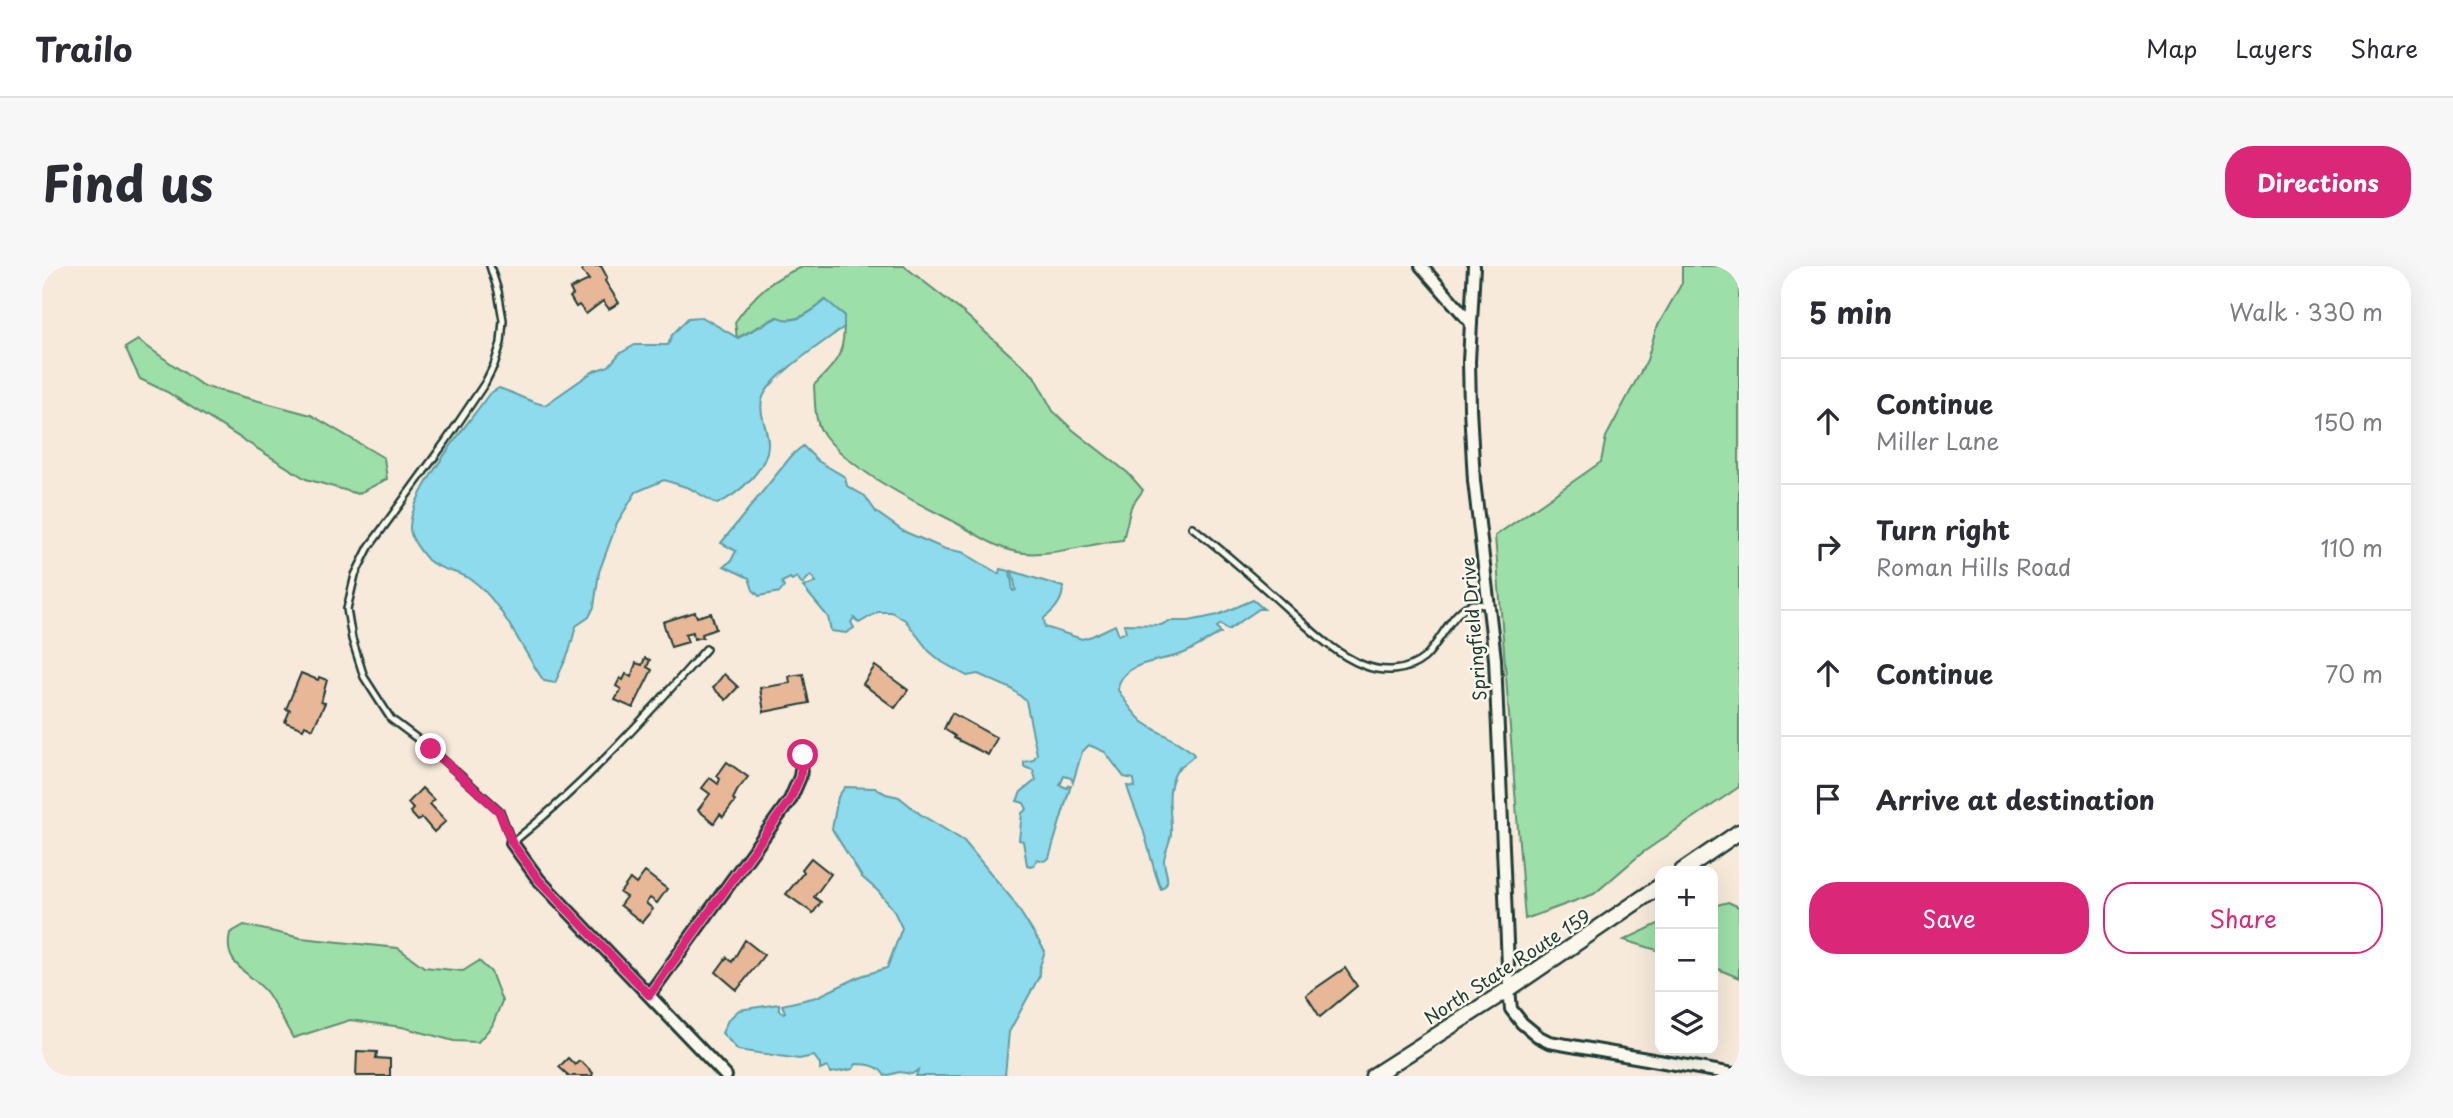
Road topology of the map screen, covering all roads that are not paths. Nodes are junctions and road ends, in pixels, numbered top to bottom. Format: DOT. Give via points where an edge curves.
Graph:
graph roads {
  1 [pos="489,266"];
  2 [pos="1421,266"];
  3 [pos="1473,267"];
  4 [pos="1471,323"];
  5 [pos="1192,527"];
  6 [pos="1490,606"];
  7 [pos="706,649"];
  8 [pos="803,755"];
  9 [pos="1739,832"];
  10 [pos="512,843"];
  11 [pos="1689,866"];
  12 [pos="1655,890"];
  13 [pos="1509,989"];
  14 [pos="649,995"];
  15 [pos="1739,1075"];
  16 [pos="726,1076"];
  17 [pos="1373,1076"];
  1 -- 10 [label="lane" via="503,320 494,365 369,547 355,575 347,609 364,677 391,719 496,807"];
  2 -- 4 [label="street"];
  3 -- 4 [label="street, Springfield Drive"];
  4 -- 6 [label="street, Springfield Drive" via="1473,456"];
  5 -- 6 [label="lane" via="1317,636 1365,666 1405,669 1433,649 1463,609 1472,604"];
  6 -- 13 [label="street, Springfield Drive"];
  7 -- 10 [label="lane" via="610,755"];
  8 -- 14 [label="street" via="790,800"];
  9 -- 11 [label="main road"];
  10 -- 14 [label="street" via="539,880"];
  12 -- 13 [label="main road, North State Route 159"];
  13 -- 15 [label="street, Springfield Drive" via="1511,1009 1521,1023 1549,1042"];
  13 -- 17 [label="main road, North State Route 159"];
  14 -- 16 [label="street"];
}
